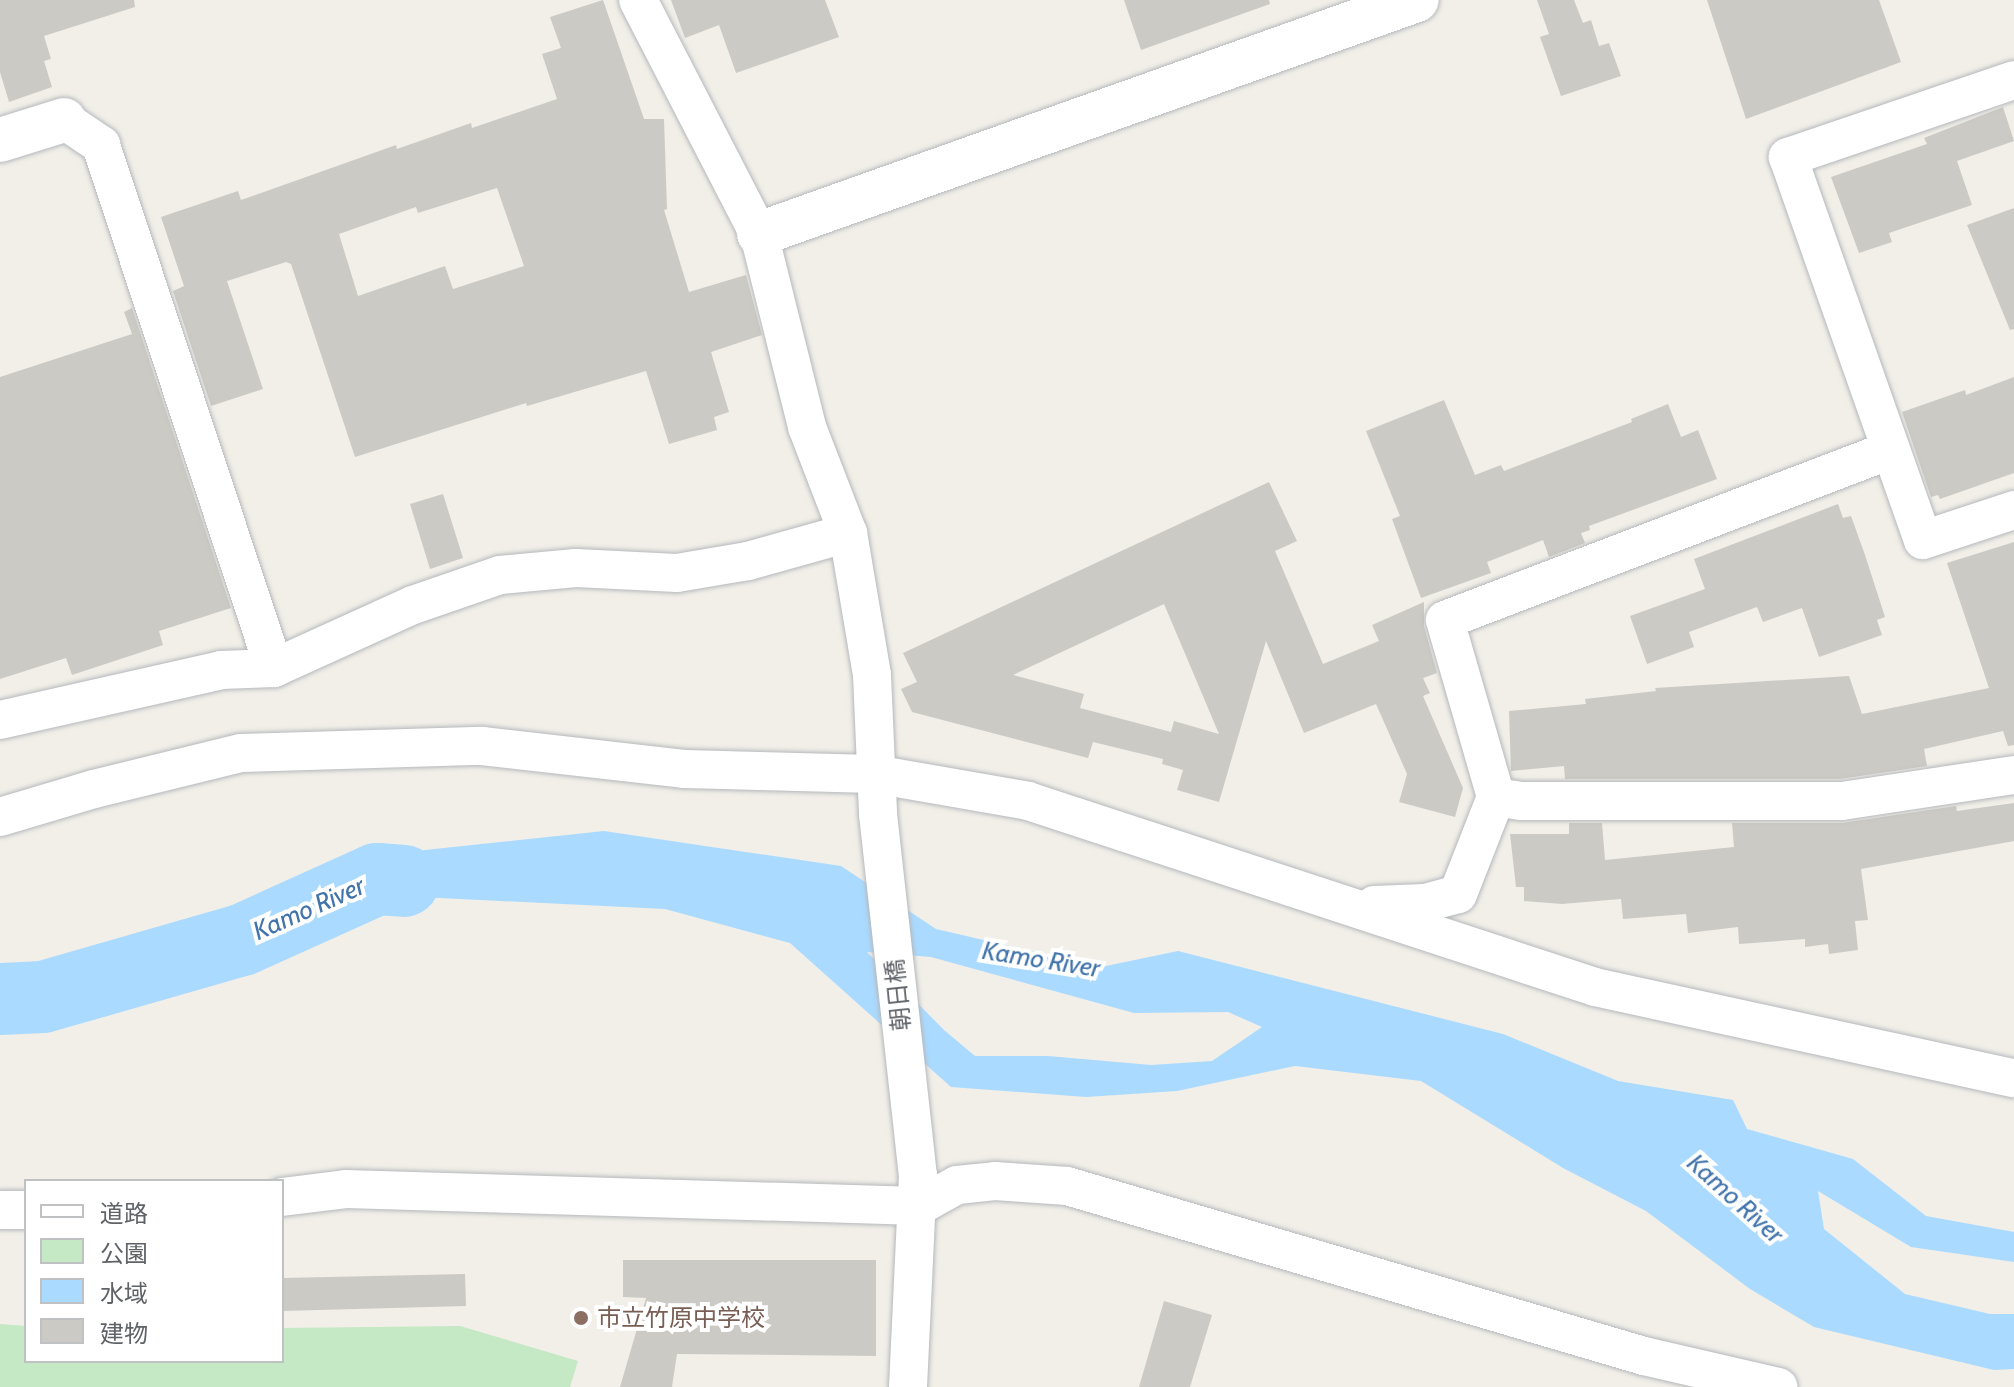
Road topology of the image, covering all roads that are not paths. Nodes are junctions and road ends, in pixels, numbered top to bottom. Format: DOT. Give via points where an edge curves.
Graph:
graph roads {
  1 [pos="638,0"];
  2 [pos="1417,0"];
  3 [pos="2014,80"];
  4 [pos="64,120"];
  5 [pos="0,140"];
  6 [pos="759,234"];
  7 [pos="1891,450"];
  8 [pos="2014,510"];
  9 [pos="848,533"];
  10 [pos="274,668"];
  11 [pos="0,720"];
  12 [pos="874,774"];
  13 [pos="2014,775"];
  14 [pos="1496,797"];
  15 [pos="0,817"];
  16 [pos="1349,906"];
  17 [pos="2014,1078"];
  18 [pos="919,1191"];
  19 [pos="284,1197"];
  20 [pos="0,1210"];
  21 [pos="24,1210"];
  22 [pos="908,1387"];
  23 [pos="1778,1387"];
  1 -- 6 [label="street, 朝日橋"];
  2 -- 6 [label="street"];
  3 -- 7 [label="street" via="1788,157"];
  4 -- 5 [label="street"];
  4 -- 10 [label="street" via="101,145"];
  6 -- 9 [label="street, 朝日橋" via="807,427"];
  7 -- 8 [label="street" via="1923,540"];
  7 -- 14 [label="street" via="1445,620"];
  9 -- 10 [label="street" via="748,561 677,573 576,568 500,575 413,605"];
  9 -- 12 [label="street, 朝日橋" via="872,675"];
  10 -- 11 [label="street" via="221,670"];
  12 -- 15 [label="street" via="684,769 482,746 241,753"];
  12 -- 16 [label="street" via="1028,801"];
  12 -- 18 [label="street, 朝日橋"];
  13 -- 14 [label="street" via="1842,801"];
  14 -- 16 [label="street" via="1458,894 1425,903"];
  16 -- 17 [label="street" via="1595,987"];
  18 -- 19 [label="street" via="346,1189"];
  18 -- 22 [label="street, 朝日橋"];
  18 -- 23 [label="street" via="995,1181 1067,1186 1644,1356"];
  20 -- 21 [label="street"];
}
